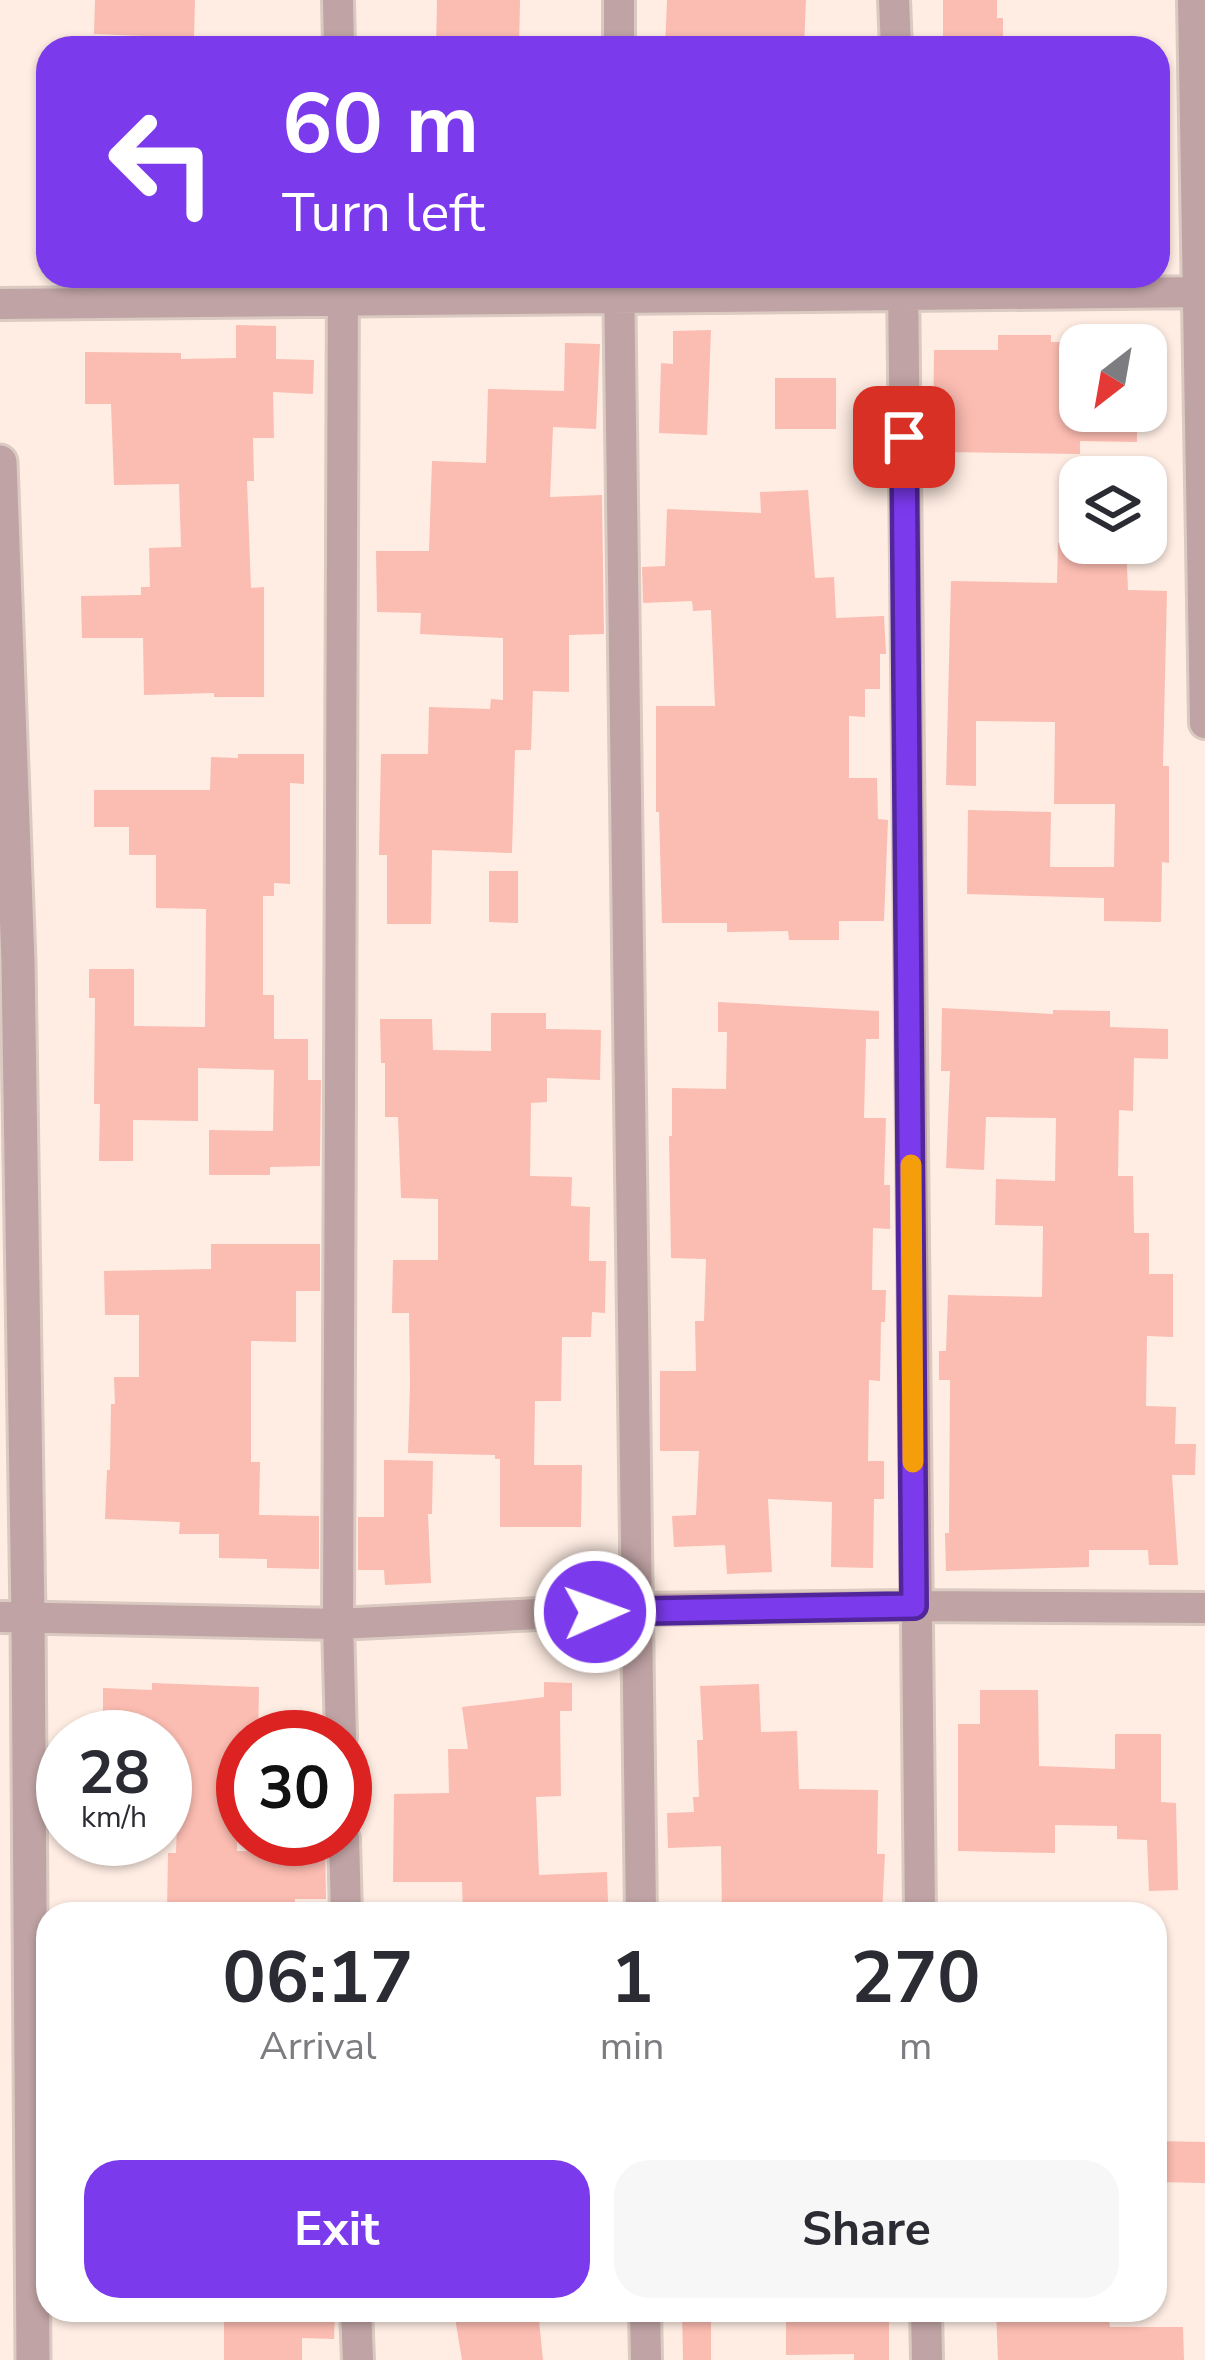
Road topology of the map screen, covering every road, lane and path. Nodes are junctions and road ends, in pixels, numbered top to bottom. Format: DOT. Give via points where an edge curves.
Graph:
graph roads {
  1 [pos="338,0"];
  2 [pos="619,0"];
  3 [pos="894,0"];
  4 [pos="1193,0"];
  5 [pos="338,36"];
  6 [pos="619,36"];
  7 [pos="896,36"];
  8 [pos="344,288"];
  9 [pos="619,288"];
  10 [pos="903,288"];
  11 [pos="963,288"];
  12 [pos="1202,292"];
  13 [pos="0,304"];
  14 [pos="0,462"];
  15 [pos="1205,723"];
  16 [pos="9,962"];
  17 [pos="914,1606"];
  18 [pos="1205,1609"];
  19 [pos="637,1610"];
  20 [pos="14,1617"];
  21 [pos="338,1624"];
  22 [pos="340,1710"];
  23 [pos="345,1866"];
  24 [pos="346,1902"];
  25 [pos="641,1902"];
  26 [pos="920,1902"];
  27 [pos="356,2322"];
  28 [pos="645,2322"];
  29 [pos="926,2322"];
  30 [pos="33,2360"];
  31 [pos="358,2360"];
  32 [pos="646,2360"];
  33 [pos="927,2360"];
  1 -- 5 [label="street"];
  2 -- 6 [label="street"];
  3 -- 7 [label="street"];
  4 -- 12 [label="street"];
  8 -- 9 [label="street"];
  8 -- 13 [label="street"];
  8 -- 21 [label="street"];
  9 -- 19 [label="street"];
  10 -- 17 [label="street"];
  11 -- 12 [label="street"];
  12 -- 15 [label="street"];
  14 -- 16 [label="street"];
  16 -- 20 [label="street"];
  17 -- 18 [label="street"];
  17 -- 19 [label="street"];
  17 -- 26 [label="street"];
  19 -- 21 [label="street"];
  19 -- 25 [label="street"];
  20 -- 21 [label="street"];
  20 -- 30 [label="street"];
  21 -- 22 [label="street"];
  23 -- 24 [label="street"];
  27 -- 31 [label="street"];
  28 -- 32 [label="street"];
  29 -- 33 [label="street"];
}
